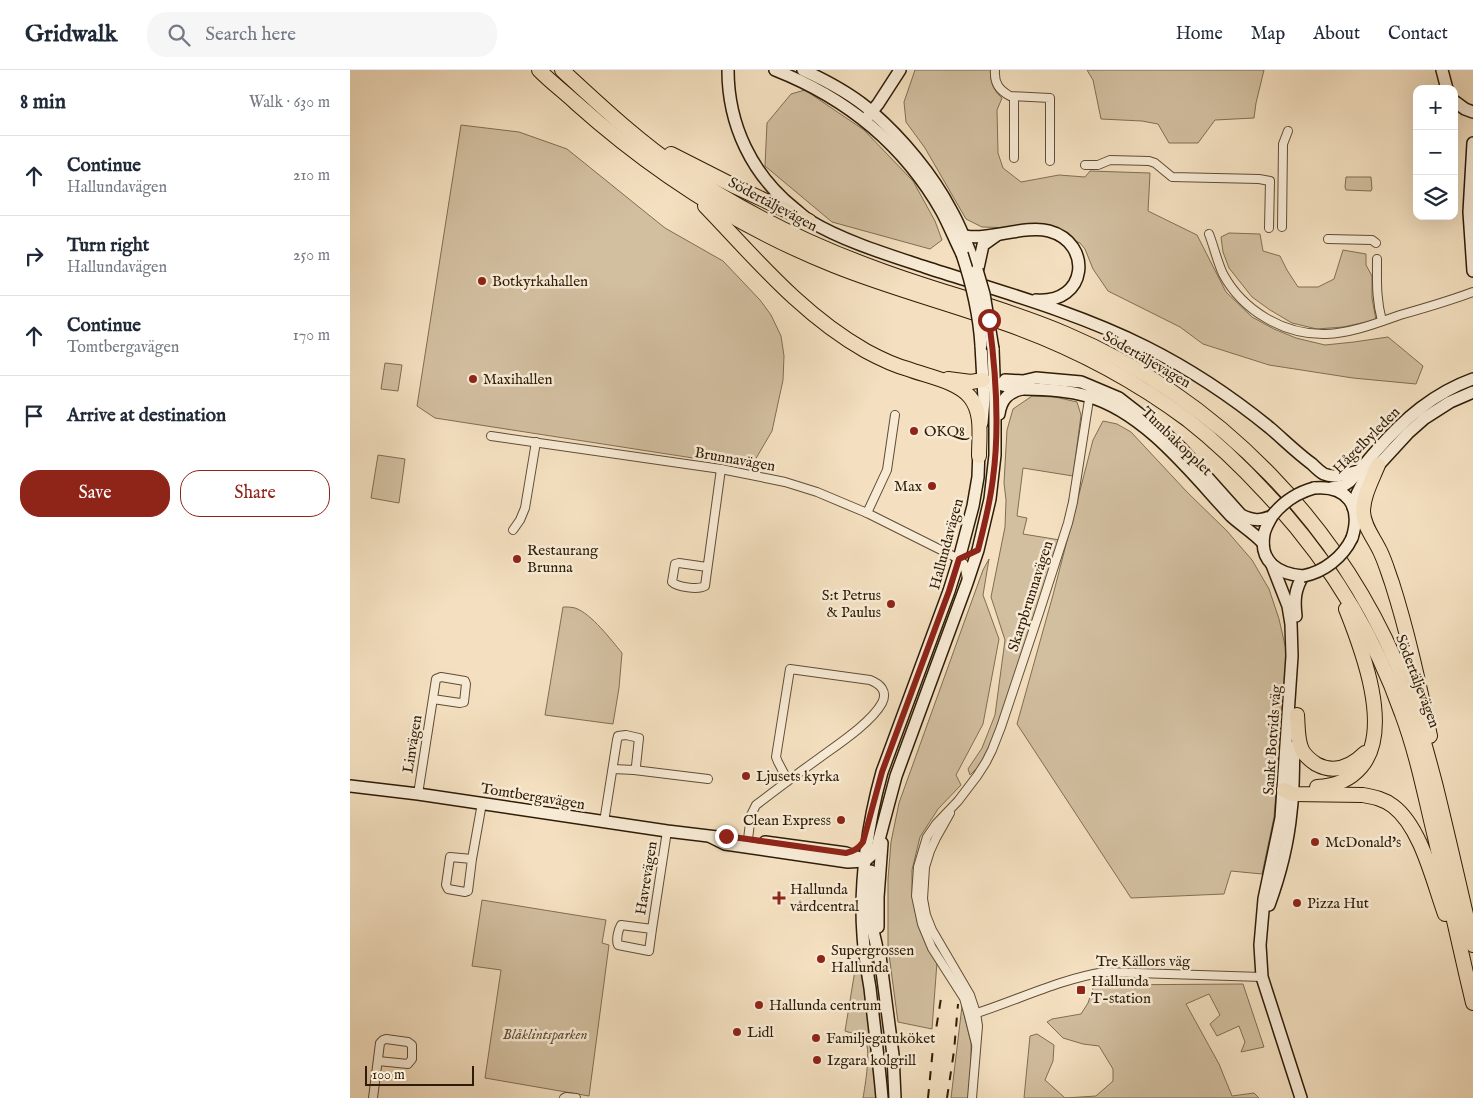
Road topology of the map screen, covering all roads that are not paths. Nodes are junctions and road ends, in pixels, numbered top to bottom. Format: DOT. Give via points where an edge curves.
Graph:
graph roads {
  1 [pos="539,70"];
  2 [pos="562,70"];
  3 [pos="728,70"];
  4 [pos="736,70"];
  5 [pos="775,70"];
  6 [pos="803,70"];
  7 [pos="900,70"];
  8 [pos="994,70"];
  9 [pos="1442,70"];
  10 [pos="1445,85"];
  11 [pos="1014,97"];
  12 [pos="731,104"];
  13 [pos="1458,104"];
  14 [pos="1473,112"];
  15 [pos="868,116"];
  16 [pos="1288,130"];
  17 [pos="634,134"];
  18 [pos="1473,143"];
  19 [pos="1014,158"];
  20 [pos="1050,161"];
  21 [pos="1085,165"];
  22 [pos="692,192"];
  23 [pos="809,221"];
  24 [pos="1282,227"];
  25 [pos="950,228"];
  26 [pos="1269,228"];
  27 [pos="1209,234"];
  28 [pos="997,235"];
  29 [pos="964,236"];
  30 [pos="1328,239"];
  31 [pos="1376,243"];
  32 [pos="1472,257"];
  33 [pos="1376,259"];
  34 [pos="977,270"];
  35 [pos="1473,271"];
  36 [pos="1473,292"];
  37 [pos="1022,299"];
  38 [pos="1382,321"];
  39 [pos="994,363"];
  40 [pos="932,377"];
  41 [pos="1036,378"];
  42 [pos="1473,379"];
  43 [pos="989,382"];
  44 [pos="1024,389"];
  45 [pos="1090,391"];
  46 [pos="1473,392"];
  47 [pos="896,415"];
  48 [pos="491,436"];
  49 [pos="536,442"];
  50 [pos="995,453"];
  51 [pos="1300,455"];
  52 [pos="979,456"];
  53 [pos="1378,465"];
  54 [pos="721,470"];
  55 [pos="1359,471"];
  56 [pos="1323,488"];
  57 [pos="1354,507"];
  58 [pos="866,513"];
  59 [pos="1267,522"];
  60 [pos="513,530"];
  61 [pos="1354,533"];
  62 [pos="1263,543"];
  63 [pos="978,550"];
  64 [pos="959,559"];
  65 [pos="1272,565"];
  66 [pos="707,567"];
  67 [pos="1388,570"];
  68 [pos="1303,576"];
  69 [pos="1334,578"];
  70 [pos="968,583"];
  71 [pos="433,699"];
  72 [pos="1297,715"];
  73 [pos="1373,742"];
  74 [pos="613,769"];
  75 [pos="634,770"];
  76 [pos="708,779"];
  77 [pos="788,781"];
  78 [pos="350,786"];
  79 [pos="1289,790"];
  80 [pos="418,794"];
  81 [pos="875,798"];
  82 [pos="482,803"];
  83 [pos="604,822"];
  84 [pos="884,825"];
  85 [pos="667,831"];
  86 [pos="1448,832"];
  87 [pos="747,843"];
  88 [pos="847,858"];
  89 [pos="472,860"];
  90 [pos="866,861"];
  91 [pos="862,899"];
  92 [pos="652,929"];
  93 [pos="1473,945"];
  94 [pos="880,961"];
  95 [pos="1262,977"];
  96 [pos="1469,988"];
  97 [pos="1473,1003"];
  98 [pos="973,1014"];
  99 [pos="378,1061"];
  100 [pos="373,1098"];
  101 [pos="564,1098"];
  102 [pos="576,1098"];
  103 [pos="882,1098"];
  104 [pos="895,1098"];
  105 [pos="972,1098"];
  106 [pos="1301,1098"];
  1 -- 22 [label="highway" via="626,145"];
  2 -- 17 [label="highway, Södertäljevägen"];
  3 -- 12 [label="main road"];
  4 -- 12 [label="main road" via="732,79"];
  5 -- 15 [label="main road, Hallundavägen"];
  6 -- 15 [label="main road, Hallundavägen" via="847,93"];
  7 -- 15 [label="main road"];
  8 -- 11 [label="street" via="996,84 1005,94"];
  9 -- 10 [label="main road"];
  11 -- 19 [label="street"];
  11 -- 20 [label="street" via="1050,98"];
  12 -- 23 [label="main road" via="742,142 762,176 784,201"];
  13 -- 14 [label="main road"];
  15 -- 25 [label="main road, Hallundavägen" via="914,171"];
  15 -- 29 [label="main road, Hallundavägen" via="916,157 951,208"];
  16 -- 24 [label="street" via="1283,144"];
  17 -- 23 [label="highway"];
  17 -- 86 [label="highway, Södertäljevägen" via="725,198 775,225 882,271 1014,314 1108,353 1189,403 1235,440 1313,523 1367,603 1406,686"];
  18 -- 32 [label="main road" via="1469,212"];
  21 -- 26 [label="street" via="1098,165 1110,160 1149,161 1172,177 1270,181"];
  22 -- 40 [label="highway" via="794,298 824,324 866,351"];
  22 -- 69 [label="highway" via="770,236 830,264 1050,340 1149,393 1224,450 1249,474 1293,522"];
  23 -- 37 [label="main road" via="893,256"];
  25 -- 29 [label="main road"];
  25 -- 43 [label="main road, Hallundavägen, bridge" via="975,296"];
  27 -- 38 [label="street" via="1223,274 1238,296 1278,324 1292,330 1327,334 1351,331"];
  28 -- 29 [label="main road"];
  28 -- 34 [label="main road" via="982,245"];
  28 -- 37 [label="main road" via="1029,230 1049,231 1063,237 1078,256 1076,283 1063,296 1043,300"];
  29 -- 34 [label="main road, Hallundavägen"];
  30 -- 31 [label="street" via="1372,240"];
  32 -- 35 [label="main road"];
  33 -- 38 [label="street" via="1376,293"];
  34 -- 39 [label="main road, Hallundavägen, bridge" via="984,294"];
  36 -- 38 [label="street"];
  37 -- 51 [label="main road" via="1103,328 1147,348 1236,402"];
  39 -- 41 [label="main road, Tumbakopplet" via="1003,374"];
  39 -- 43 [label="main road, Hallundavägen"];
  40 -- 43 [label="highway"];
  40 -- 52 [label="highway" via="959,388 970,396 976,406"];
  41 -- 43 [label="main road, Tumbakopplet"];
  41 -- 45 [label="main road, Tumbakopplet" via="1080,382"];
  42 -- 55 [label="main road, Hågelbyleden" via="1445,391 1415,412"];
  43 -- 44 [label="main road, Tumbakopplet"];
  43 -- 50 [label="main road, Hallundavägen"];
  43 -- 52 [label="main road, Hallundavägen" via="984,399"];
  44 -- 45 [label="main road, Tumbakopplet"];
  44 -- 50 [label="main road" via="1010,393 1002,404"];
  45 -- 59 [label="main road, Tumbakopplet" via="1106,391 1136,410 1182,449 1241,515"];
  45 -- 62 [label="main road, Tumbakopplet" via="1143,426 1231,516"];
  45 -- 98 [label="street, Skarpbrunnavägen" via="1073,502 998,735 986,762 936,838 925,866 923,899 926,915 970,995"];
  46 -- 53 [label="main road, Hågelbyleden" via="1425,418"];
  47 -- 58 [label="street" via="887,470"];
  48 -- 49 [label="street, Brunnavägen"];
  49 -- 54 [label="street, Brunnavägen"];
  49 -- 60 [label="street" via="525,508"];
  50 -- 63 [label="main road, Hallundavägen" via="990,499"];
  51 -- 55 [label="main road" via="1330,476"];
  51 -- 56 [label="main road"];
  52 -- 64 [label="main road, Hallundavägen" via="973,506"];
  53 -- 57 [label="main road, Hågelbyleden" via="1357,494"];
  53 -- 67 [label="highway" via="1363,511"];
  54 -- 58 [label="street, Brunnavägen" via="785,482"];
  54 -- 66 [label="street"];
  55 -- 56 [label="main road, Hågelbyleden" via="1343,486"];
  56 -- 57 [label="main road" via="1344,495"];
  56 -- 59 [label="main road, bridge" via="1297,494 1279,507"];
  57 -- 61 [label="main road"];
  58 -- 64 [label="street, Brunnavägen"];
  59 -- 62 [label="main road"];
  61 -- 67 [label="highway" via="1373,546"];
  61 -- 68 [label="main road, bridge" via="1349,545 1330,564"];
  62 -- 65 [label="main road"];
  63 -- 64 [label="street"];
  63 -- 70 [label="main road, Hallundavägen"];
  64 -- 70 [label="street" via="966,569"];
  64 -- 81 [label="main road, Hallundavägen"];
  65 -- 68 [label="main road" via="1285,574"];
  65 -- 79 [label="main road, Sankt Botvids väg" via="1288,606 1292,639"];
  66 -- 66 [label="street" via="705,586 701,588 672,582 674,564"];
  67 -- 86 [label="highway" via="1441,782"];
  68 -- 72 [label="main road, Sankt Botvids väg" via="1294,601 1298,650"];
  69 -- 73 [label="highway" via="1367,669 1374,705"];
  69 -- 96 [label="highway" via="1360,618 1384,665 1402,713 1417,760"];
  70 -- 84 [label="main road, Hallundavägen" via="896,776"];
  71 -- 71 [label="street, Linvägen" via="438,678 465,681 464,702"];
  71 -- 80 [label="street, Linvägen"];
  72 -- 73 [label="highway" via="1302,751 1326,768 1336,770 1348,766"];
  72 -- 79 [label="main road, Sankt Botvids väg"];
  73 -- 79 [label="highway" via="1370,756 1350,778 1332,786"];
  74 -- 75 [label="street"];
  74 -- 75 [label="street" via="618,736 626,735 639,738"];
  74 -- 83 [label="street"];
  75 -- 76 [label="street"];
  77 -- 77 [label="street" via="863,724 882,702 883,687 870,680 790,669 776,757"];
  77 -- 87 [label="street" via="756,805 751,815"];
  78 -- 80 [label="main road, Tomtbergavägen"];
  79 -- 95 [label="main road, Sankt Botvids väg" via="1264,899 1260,945"];
  79 -- 96 [label="highway" via="1375,797 1392,805 1410,824 1420,843"];
  80 -- 82 [label="main road, Tomtbergavägen"];
  81 -- 88 [label="main road" via="863,842"];
  81 -- 90 [label="main road, Hallundavägen"];
  82 -- 83 [label="main road, Tomtbergavägen"];
  82 -- 89 [label="street"];
  83 -- 85 [label="main road, Tomtbergavägen"];
  84 -- 90 [label="main road, Hallundavägen" via="876,851"];
  84 -- 94 [label="main road, Hallundavägen" via="878,897"];
  85 -- 87 [label="main road, Tomtbergavägen" via="726,836"];
  85 -- 92 [label="street, Havrevägen"];
  86 -- 93 [label="highway, Södertäljevägen"];
  87 -- 88 [label="main road, Tomtbergavägen"];
  88 -- 90 [label="main road, Tomtbergavägen"];
  88 -- 91 [label="main road" via="860,872"];
  89 -- 89 [label="street" via="450,857 448,889 468,891"];
  90 -- 91 [label="main road, Hallundavägen"];
  90 -- 94 [label="main road, Hallundavägen" via="871,869 870,922"];
  91 -- 103 [label="main road, Hallundavägen" via="863,936"];
  92 -- 92 [label="street, Havrevägen" via="621,925 617,943 621,947 649,951"];
  94 -- 104 [label="main road, Hallundavägen" via="893,1055"];
  95 -- 98 [label="street, Tre Källors väg" via="1105,972 1066,981"];
  95 -- 106 [label="main road, Sankt Botvids väg"];
  96 -- 97 [label="highway"];
  98 -- 105 [label="street, Skarpbrunnavägen" via="978,1026"];
  99 -- 99 [label="street" via="408,1064 412,1059 412,1045 383,1040"];
  99 -- 100 [label="street"];
  101 -- 102 [label="street"];
}
